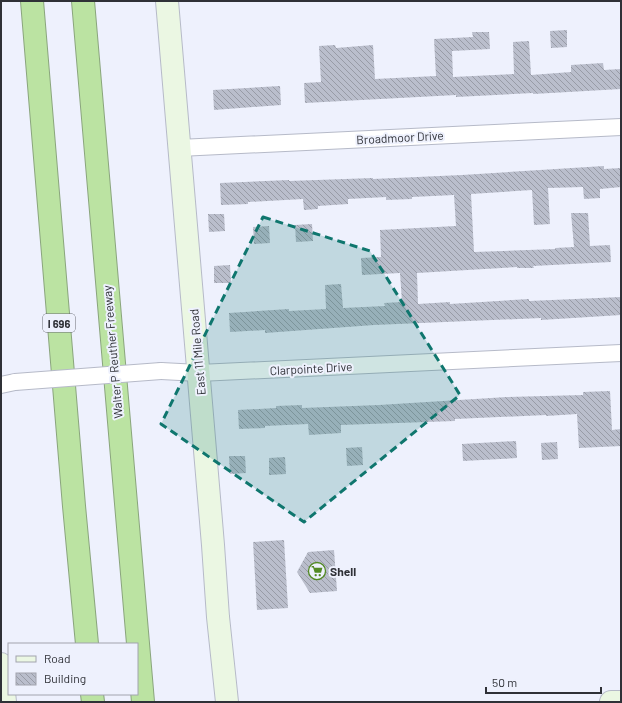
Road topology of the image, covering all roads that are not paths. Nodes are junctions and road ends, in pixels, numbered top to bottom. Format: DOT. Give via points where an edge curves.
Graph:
graph roads {
  1 [pos="32,1"];
  2 [pos="82,1"];
  3 [pos="167,1"];
  4 [pos="621,127"];
  5 [pos="179,148"];
  6 [pos="621,353"];
  7 [pos="199,373"];
  8 [pos="8,384"];
  9 [pos="87,643"];
  10 [pos="138,643"];
  11 [pos="138,645"];
  12 [pos="1,664"];
  13 [pos="5,702"];
  14 [pos="143,702"];
  15 [pos="227,702"];
  16 [pos="611,702"];
  17 [pos="621,702"];
  1 -- 9 [label="highway, I 696"];
  2 -- 10 [label="highway, Walter P Reuther Freeway"];
  3 -- 5 [label="main road, East 11 Mile Road"];
  4 -- 5 [label="street, Broadmoor Drive"];
  5 -- 7 [label="main road, East 11 Mile Road"];
  6 -- 7 [label="street, Clarpointe Drive"];
  7 -- 8 [label="street, Clarpointe Drive, bridge" via="161,370"];
  7 -- 15 [label="main road, East 11 Mile Road"];
  11 -- 14 [label="highway, Walter P Reuther Freeway"];
  12 -- 13 [label="main road"];
  16 -- 17 [label="main road"];
}
